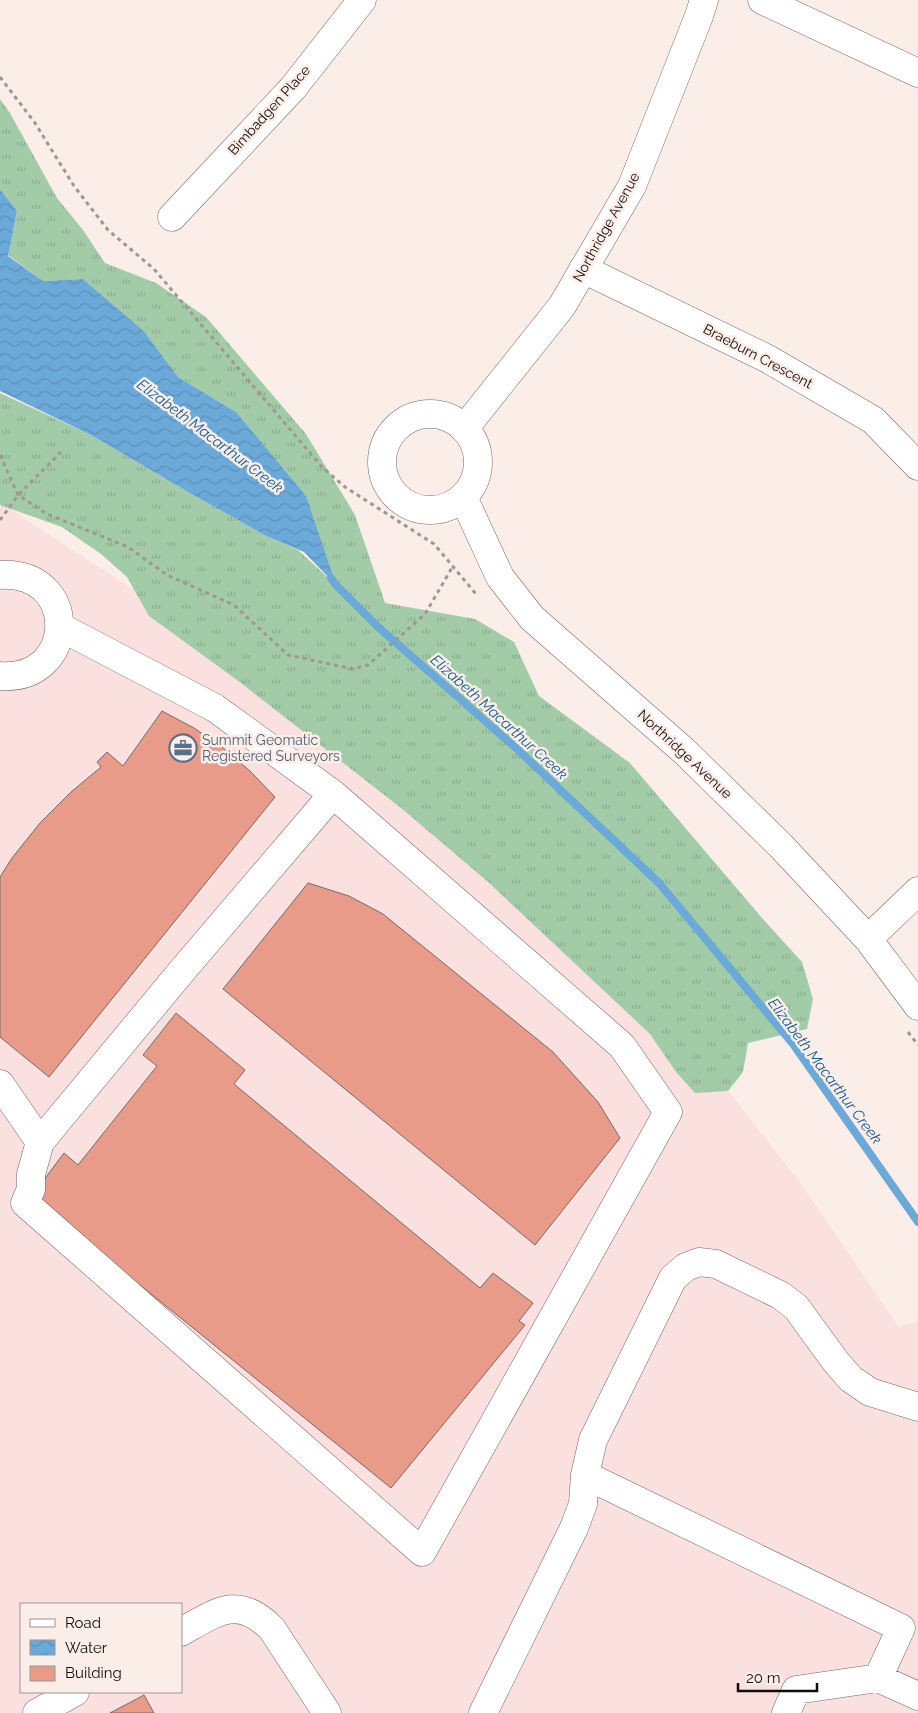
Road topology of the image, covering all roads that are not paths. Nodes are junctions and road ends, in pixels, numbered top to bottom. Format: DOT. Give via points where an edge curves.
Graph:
graph roads {
  1 [pos="362,0"];
  2 [pos="704,0"];
  3 [pos="762,0"];
  4 [pos="918,73"];
  5 [pos="172,217"];
  6 [pos="583,269"];
  7 [pos="464,429"];
  8 [pos="918,466"];
  9 [pos="463,497"];
  10 [pos="0,575"];
  11 [pos="60,627"];
  12 [pos="0,676"];
  13 [pos="334,794"];
  14 [pos="918,891"];
  15 [pos="868,939"];
  16 [pos="912,1017"];
  17 [pos="0,1084"];
  18 [pos="40,1142"];
  19 [pos="918,1407"];
  20 [pos="585,1475"];
  21 [pos="182,1631"];
  22 [pos="878,1678"];
  23 [pos="72,1693"];
  24 [pos="918,1696"];
  25 [pos="37,1713"];
  26 [pos="328,1713"];
  27 [pos="483,1713"];
  28 [pos="786,1713"];
  1 -- 5 [label="street, Bimbadgen Place" via="293,88"];
  2 -- 6 [label="street, Northridge Avenue" via="632,186"];
  3 -- 4 [label="street"];
  6 -- 7 [label="street, Northridge Avenue" via="562,306"];
  6 -- 8 [label="street, Braeburn Crescent" via="768,359 841,401 873,420"];
  7 -- 9 [label="street" via="477,451 478,463 471,487"];
  7 -- 9 [label="street" via="456,422 435,415 412,418 394,431 382,462 390,488 401,501 411,506 433,510 454,504"];
  9 -- 15 [label="street, Northridge Avenue" via="500,577 532,618 684,750 781,846"];
  10 -- 11 [label="street" via="29,578 42,586 59,612"];
  11 -- 12 [label="street" via="57,644 48,659 35,670 19,676"];
  11 -- 13 [label="street" via="215,708"];
  13 -- 18 [label="street" via="180,972"];
  13 -- 18 [label="street" via="622,1046 668,1112 422,1552 25,1204"];
  14 -- 15 [label="street"];
  15 -- 16 [label="street, Northridge Avenue"];
  17 -- 18 [label="street"];
  19 -- 20 [label="street" via="870,1392 851,1379 796,1306 780,1295 716,1264 699,1262 686,1267 673,1278 593,1440"];
  20 -- 22 [label="street" via="901,1628"];
  20 -- 27 [label="street" via="583,1504 574,1528"];
  21 -- 26 [label="street" via="224,1610 251,1612 272,1629"];
  22 -- 24 [label="street"];
  22 -- 28 [label="street" via="796,1690"];
  23 -- 25 [label="street"];
}
